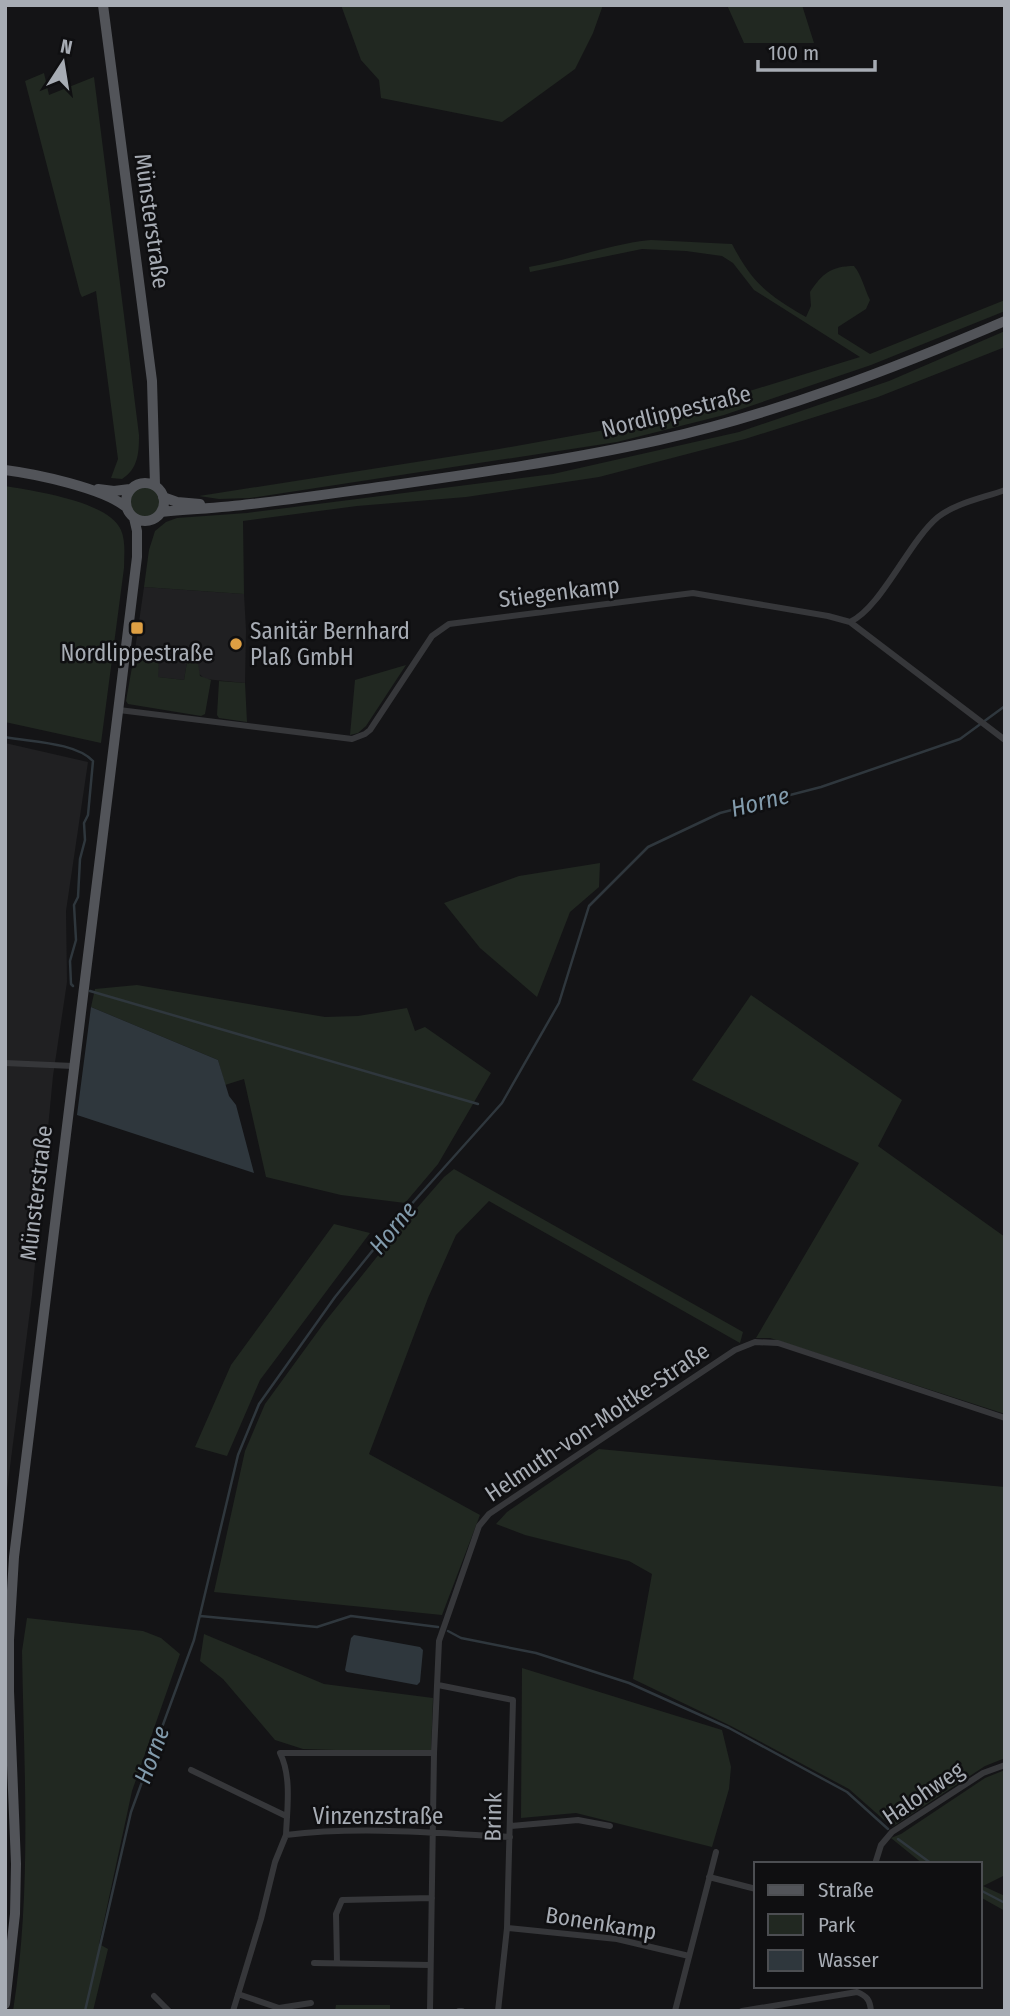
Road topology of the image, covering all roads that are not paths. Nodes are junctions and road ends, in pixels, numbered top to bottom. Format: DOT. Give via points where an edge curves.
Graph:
graph roads {
  1 [pos="103,5"];
  2 [pos="1005,321"];
  3 [pos="152,443"];
  4 [pos="5,470"];
  5 [pos="155,485"];
  6 [pos="134,486"];
  7 [pos="81,487"];
  8 [pos="1005,490"];
  9 [pos="163,497"];
  10 [pos="220,507"];
  11 [pos="126,508"];
  12 [pos="161,512"];
  13 [pos="134,518"];
  14 [pos="150,520"];
  15 [pos="137,557"];
  16 [pos="850,622"];
  17 [pos="119,710"];
  18 [pos="1005,740"];
  19 [pos="5,1063"];
  20 [pos="73,1066"];
  21 [pos="1005,1418"];
  22 [pos="438,1685"];
  23 [pos="434,1754"];
  24 [pos="1005,1765"];
  25 [pos="191,1770"];
  26 [pos="286,1816"];
  27 [pos="510,1826"];
  28 [pos="610,1826"];
  29 [pos="432,1833"];
  30 [pos="286,1835"];
  31 [pos="510,1837"];
  32 [pos="716,1852"];
  33 [pos="875,1862"];
  34 [pos="709,1877"];
  35 [pos="754,1888"];
  36 [pos="432,1898"];
  37 [pos="507,1928"];
  38 [pos="688,1956"];
  39 [pos="337,1963"];
  40 [pos="314,1964"];
  41 [pos="430,1965"];
  42 [pos="857,1989"];
  43 [pos="238,1994"];
  44 [pos="154,1996"];
  45 [pos="311,2003"];
  46 [pos="5,2004"];
  47 [pos="746,2010"];
  48 [pos="169,2011"];
  49 [pos="233,2011"];
  50 [pos="430,2011"];
  51 [pos="498,2011"];
  52 [pos="675,2011"];
  53 [pos="871,2011"];
  1 -- 3 [label="main road, Münsterstraße" via="152,389"];
  2 -- 10 [label="main road, Nordlippestraße" via="828,391 662,439 460,476"];
  3 -- 5 [label="main road, Münsterstraße"];
  3 -- 6 [label="main road, Münsterstraße" via="142,477"];
  4 -- 7 [label="main road"];
  5 -- 6 [label="main road"];
  5 -- 9 [label="main road"];
  6 -- 7 [label="main road" via="114,491"];
  6 -- 11 [label="main road"];
  7 -- 11 [label="main road"];
  8 -- 16 [label="street" via="936,519 869,606"];
  9 -- 10 [label="main road, Nordlippestraße"];
  9 -- 12 [label="main road"];
  10 -- 12 [label="main road, Nordlippestraße"];
  11 -- 13 [label="main road"];
  12 -- 14 [label="main road"];
  13 -- 14 [label="main road"];
  13 -- 15 [label="main road, Münsterstraße"];
  14 -- 15 [label="main road, Münsterstraße"];
  15 -- 17 [label="main road, Münsterstraße"];
  16 -- 17 [label="street, Stiegenkamp" via="693,593 458,622 432,636 370,730 352,738"];
  16 -- 18 [label="street"];
  17 -- 20 [label="main road, Münsterstraße"];
  19 -- 20 [label="street"];
  20 -- 46 [label="main road, Münsterstraße" via="14,1557 9,1664 16,1877"];
  21 -- 22 [label="street, Helmuth-von-Moltke-Straße" via="778,1343 747,1344 489,1514 479,1526 439,1641"];
  22 -- 23 [label="street, Helmuth-von-Moltke-Straße"];
  22 -- 27 [label="street, Brink" via="513,1700"];
  23 -- 26 [label="street" via="280,1753 286,1777"];
  23 -- 29 [label="street, Helmuth-von-Moltke-Straße"];
  24 -- 33 [label="street, Halohweg" via="984,1773 892,1832"];
  25 -- 26 [label="street"];
  26 -- 30 [label="street"];
  27 -- 28 [label="street" via="578,1820"];
  27 -- 31 [label="street, Brink"];
  29 -- 30 [label="street, Vinzenzstraße"];
  29 -- 31 [label="street, Vinzenzstraße"];
  29 -- 36 [label="street, Helmuth-von-Moltke-Straße"];
  30 -- 43 [label="street, Vinzenzstraße"];
  31 -- 37 [label="street, Brink"];
  32 -- 34 [label="street"];
  34 -- 35 [label="street"];
  34 -- 38 [label="street"];
  36 -- 39 [label="street" via="342,1900 336,1914"];
  36 -- 41 [label="street, Helmuth-von-Moltke-Straße"];
  37 -- 38 [label="street, Bonenkamp" via="617,1939"];
  37 -- 51 [label="street, Brink"];
  38 -- 52 [label="street"];
  39 -- 40 [label="street"];
  39 -- 41 [label="street"];
  41 -- 50 [label="street, Helmuth-von-Moltke-Straße"];
  42 -- 47 [label="street"];
  42 -- 53 [label="street" via="870,2001"];
  43 -- 45 [label="street" via="279,2008"];
  43 -- 49 [label="street, Vinzenzstraße"];
  44 -- 48 [label="street"];
}
